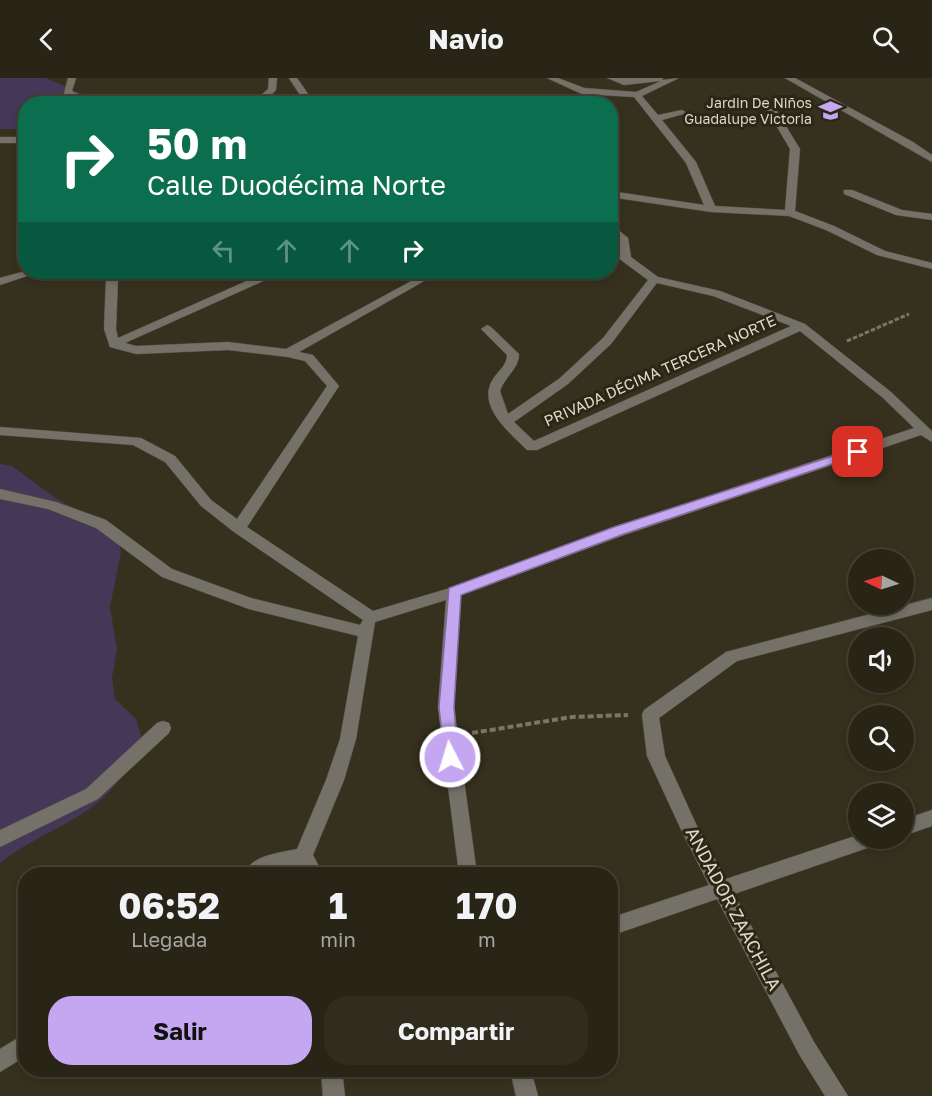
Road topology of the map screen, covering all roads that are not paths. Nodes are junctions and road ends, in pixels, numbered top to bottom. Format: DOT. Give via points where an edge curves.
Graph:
graph roads {
  1 [pos="72,78"];
  2 [pos="273,78"];
  3 [pos="293,78"];
  4 [pos="551,78"];
  5 [pos="610,78"];
  6 [pos="665,78"];
  7 [pos="675,78"];
  8 [pos="789,78"];
  9 [pos="637,95"];
  10 [pos="76,96"];
  11 [pos="265,96"];
  12 [pos="305,96"];
  13 [pos="772,110"];
  14 [pos="682,113"];
  15 [pos="657,118"];
  16 [pos="0,140"];
  17 [pos="18,140"];
  18 [pos="932,159"];
  19 [pos="848,192"];
  20 [pos="618,195"];
  21 [pos="711,209"];
  22 [pos="790,213"];
  23 [pos="932,217"];
  24 [pos="618,233"];
  25 [pos="618,251"];
  26 [pos="618,255"];
  27 [pos="626,256"];
  28 [pos="932,266"];
  29 [pos="18,277"];
  30 [pos="112,279"];
  31 [pos="259,279"];
  32 [pos="422,279"];
  33 [pos="654,279"];
  34 [pos="0,282"];
  35 [pos="801,326"];
  36 [pos="487,329"];
  37 [pos="114,344"];
  38 [pos="288,353"];
  39 [pos="506,422"];
  40 [pos="0,430"];
  41 [pos="928,434"];
  42 [pos="0,494"];
  43 [pos="239,528"];
  44 [pos="454,592"];
  45 [pos="932,604"];
  46 [pos="368,625"];
  47 [pos="163,728"];
  48 [pos="932,818"];
  49 [pos="914,824"];
  50 [pos="0,839"];
  51 [pos="848,847"];
  52 [pos="303,856"];
  53 [pos="263,867"];
  54 [pos="310,867"];
  55 [pos="467,867"];
  56 [pos="724,889"];
  57 [pos="618,924"];
  58 [pos="18,1049"];
  59 [pos="0,1062"];
  60 [pos="333,1077"];
  61 [pos="523,1077"];
  62 [pos="334,1096"];
  63 [pos="527,1096"];
  64 [pos="837,1096"];
  1 -- 10 [label="street" via="67,92"];
  2 -- 11 [label="street" via="272,90"];
  3 -- 12 [label="street"];
  4 -- 9 [label="street" via="582,91"];
  5 -- 6 [label="street" via="641,82"];
  7 -- 9 [label="street"];
  8 -- 18 [label="street"];
  9 -- 15 [label="street"];
  13 -- 22 [label="street" via="795,148"];
  14 -- 15 [label="street"];
  15 -- 21 [label="street" via="691,162"];
  16 -- 17 [label="street"];
  19 -- 23 [label="street" via="900,213"];
  20 -- 21 [label="street"];
  21 -- 22 [label="street"];
  22 -- 28 [label="street" via="880,253"];
  24 -- 27 [label="street" via="623,238"];
  25 -- 27 [label="street"];
  26 -- 27 [label="street"];
  27 -- 33 [label="street"];
  29 -- 34 [label="street"];
  30 -- 37 [label="street" via="110,329"];
  31 -- 37 [label="street"];
  32 -- 38 [label="street"];
  33 -- 35 [label="street" via="716,293"];
  33 -- 39 [label="street" via="607,341 564,381"];
  35 -- 39 [label="street, PRIVADA DÉCIMA TERCERA NORTE" via="532,447"];
  35 -- 41 [label="street" via="887,395"];
  36 -- 39 [label="street" via="513,354 513,363 494,385 492,398"];
  37 -- 38 [label="street" via="136,350 228,346"];
  38 -- 43 [label="street" via="309,358 333,386"];
  40 -- 43 [label="street" via="136,441 170,459 206,503"];
  41 -- 44 [label="street" via="619,531"];
  42 -- 46 [label="street" via="51,505 101,524 167,573 249,603"];
  43 -- 46 [label="street"];
  44 -- 46 [label="street"];
  44 -- 55 [label="street" via="448,736"];
  45 -- 56 [label="street, ANDADOR ZAACHILA" via="732,656 650,715 656,756 690,830"];
  46 -- 52 [label="street" via="348,739"];
  47 -- 50 [label="street" via="92,794"];
  48 -- 49 [label="street"];
  51 -- 56 [label="street"];
  52 -- 53 [label="street"];
  52 -- 54 [label="street"];
  56 -- 57 [label="street"];
  56 -- 64 [label="street, ANDADOR ZAACHILA" via="807,1049"];
  58 -- 59 [label="street"];
  60 -- 62 [label="street"];
  61 -- 63 [label="street"];
}
